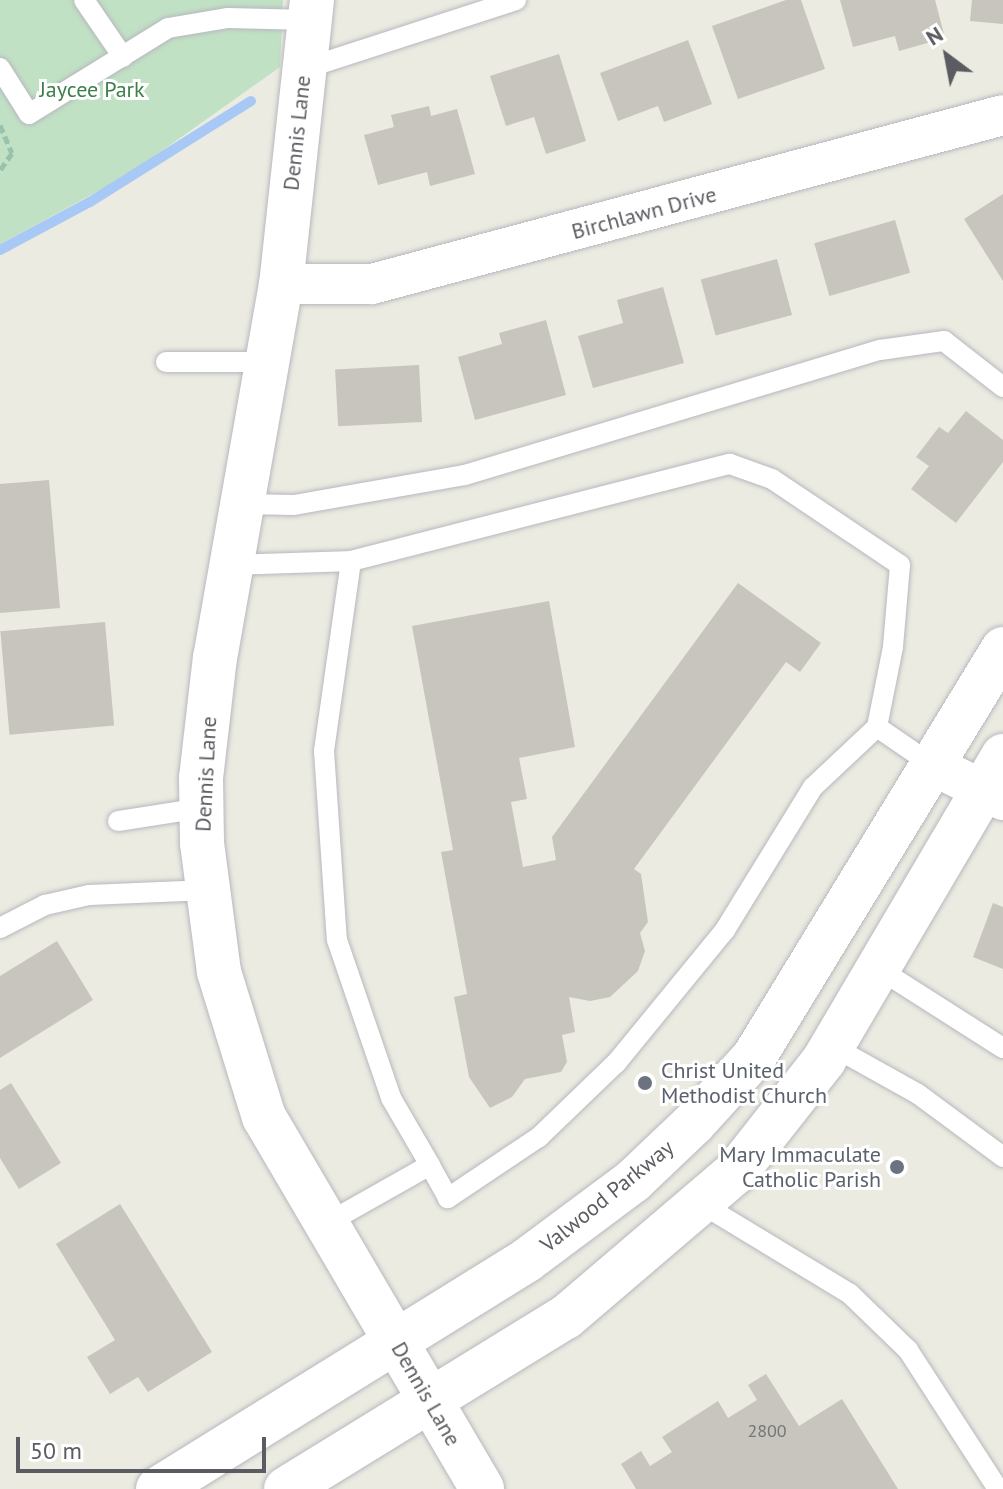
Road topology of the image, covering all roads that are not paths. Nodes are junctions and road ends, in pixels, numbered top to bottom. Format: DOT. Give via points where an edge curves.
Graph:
graph roads {
  1 [pos="84,0"];
  2 [pos="516,0"];
  3 [pos="311,10"];
  4 [pos="123,57"];
  5 [pos="0,68"];
  6 [pos="304,69"];
  7 [pos="1003,115"];
  8 [pos="281,284"];
  9 [pos="166,362"];
  10 [pos="267,362"];
  11 [pos="1003,387"];
  12 [pos="242,504"];
  13 [pos="351,561"];
  14 [pos="232,565"];
  15 [pos="1003,649"];
  16 [pos="877,727"];
  17 [pos="934,766"];
  18 [pos="997,782"];
  19 [pos="202,808"];
  20 [pos="118,821"];
  21 [pos="208,890"];
  22 [pos="0,928"];
  23 [pos="879,969"];
  24 [pos="832,1046"];
  25 [pos="1003,1048"];
  26 [pos="1003,1157"];
  27 [pos="430,1165"];
  28 [pos="700,1203"];
  29 [pos="324,1225"];
  30 [pos="396,1343"];
  31 [pos="429,1402"];
  32 [pos="158,1489"];
  33 [pos="286,1489"];
  34 [pos="482,1489"];
  35 [pos="998,1489"];
  1 -- 4 [label="lane"];
  2 -- 6 [label="lane"];
  3 -- 4 [label="lane" via="168,28"];
  3 -- 6 [label="main road, Dennis Lane"];
  4 -- 5 [label="lane" via="29,114"];
  6 -- 8 [label="main road, Dennis Lane"];
  7 -- 8 [label="street, Birchlawn Drive" via="372,284"];
  8 -- 10 [label="main road, Dennis Lane"];
  9 -- 10 [label="lane"];
  10 -- 12 [label="main road, Dennis Lane"];
  11 -- 12 [label="lane" via="944,341 880,350 465,475 294,505"];
  12 -- 14 [label="main road, Dennis Lane"];
  13 -- 14 [label="lane"];
  13 -- 16 [label="lane" via="730,464 772,479 900,565 893,647"];
  13 -- 27 [label="lane" via="324,751 337,940 391,1098"];
  14 -- 19 [label="main road, Dennis Lane" via="215,657"];
  15 -- 17 [label="main road, Valwood Parkway"];
  16 -- 17 [label="lane"];
  16 -- 27 [label="lane" via="813,787 725,930 605,1074 539,1137 448,1198"];
  17 -- 18 [label="street"];
  17 -- 30 [label="main road, Valwood Parkway" via="754,1057 694,1123 633,1181 527,1260"];
  18 -- 23 [label="main road"];
  19 -- 20 [label="lane"];
  19 -- 21 [label="main road, Dennis Lane"];
  21 -- 22 [label="lane" via="89,895 45,905"];
  21 -- 29 [label="main road, Dennis Lane" via="219,972 255,1092 280,1150"];
  23 -- 24 [label="main road"];
  23 -- 25 [label="lane"];
  24 -- 26 [label="lane" via="918,1094"];
  24 -- 28 [label="main road" via="736,1172"];
  27 -- 29 [label="lane"];
  28 -- 31 [label="main road" via="566,1317"];
  28 -- 35 [label="lane" via="850,1294 908,1350"];
  29 -- 30 [label="main road, Dennis Lane"];
  30 -- 31 [label="main road, Dennis Lane"];
  30 -- 32 [label="main road, Valwood Parkway"];
  31 -- 33 [label="main road"];
  31 -- 34 [label="main road, Dennis Lane"];
}
